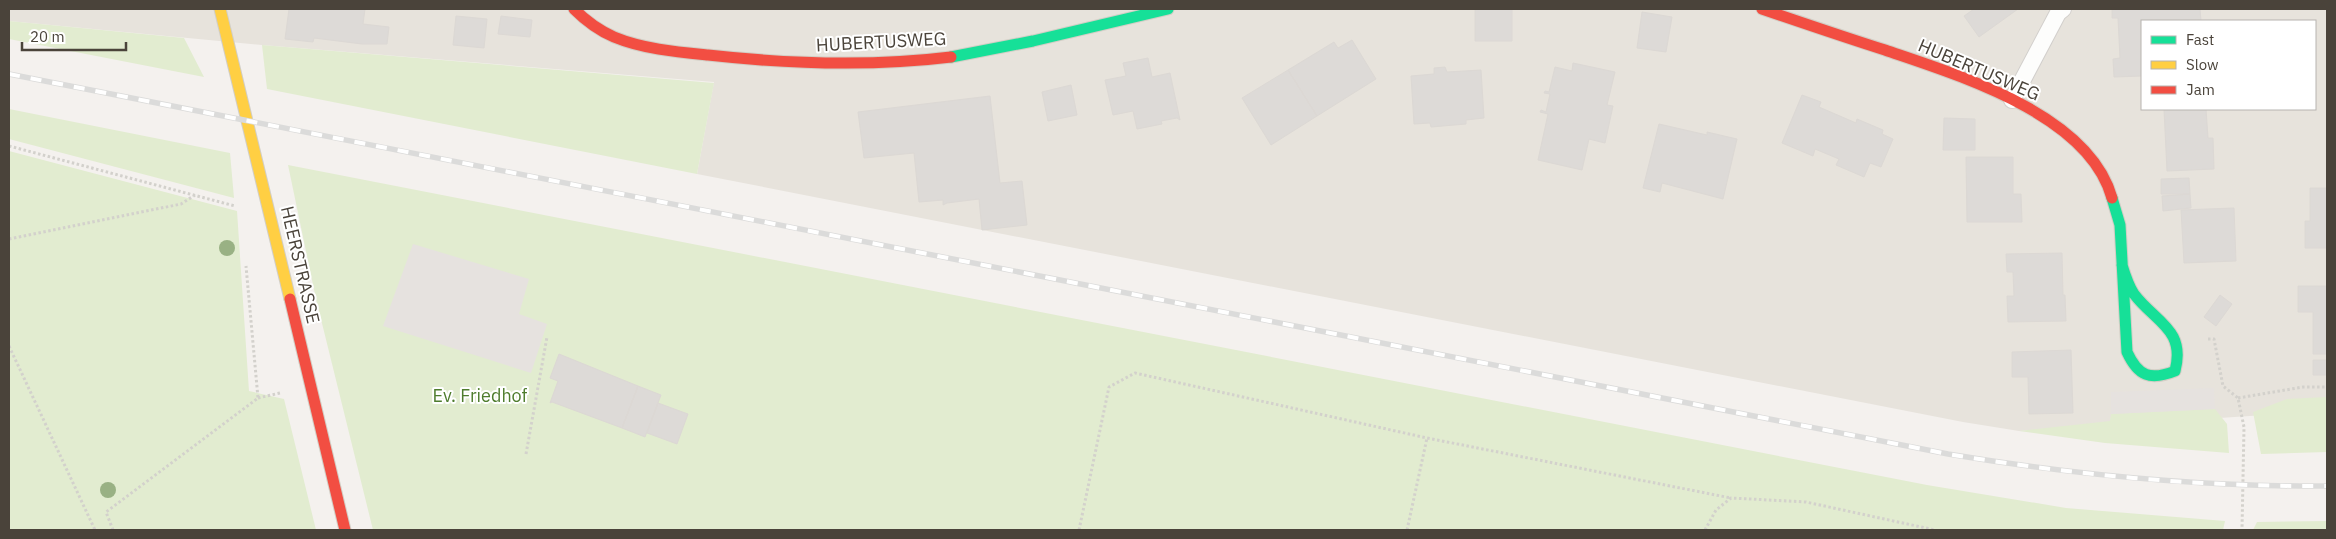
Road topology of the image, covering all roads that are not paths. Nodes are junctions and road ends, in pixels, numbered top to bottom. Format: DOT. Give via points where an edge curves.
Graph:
graph roads {
  1 [pos="220,9"];
  2 [pos="574,9"];
  3 [pos="1168,9"];
  4 [pos="1762,9"];
  5 [pos="2063,9"];
  6 [pos="2012,100"];
  7 [pos="2122,265"];
  8 [pos="344,530"];
  1 -- 8 [label="street, HEERSTRASSE"];
  2 -- 3 [label="street, HUBERTUSWEG" via="586,23 636,46 752,60 848,64 949,57"];
  4 -- 6 [label="street, HUBERTUSWEG" via="1954,74"];
  5 -- 6 [label="lane"];
  6 -- 7 [label="street, HUBERTUSWEG" via="2046,118 2069,135 2092,159 2111,193 2120,225"];
  7 -- 7 [label="street, HUBERTUSWEG" via="2130,362 2138,372 2149,377 2163,377 2174,371 2179,360 2179,347 2173,335 2128,285"];
}
